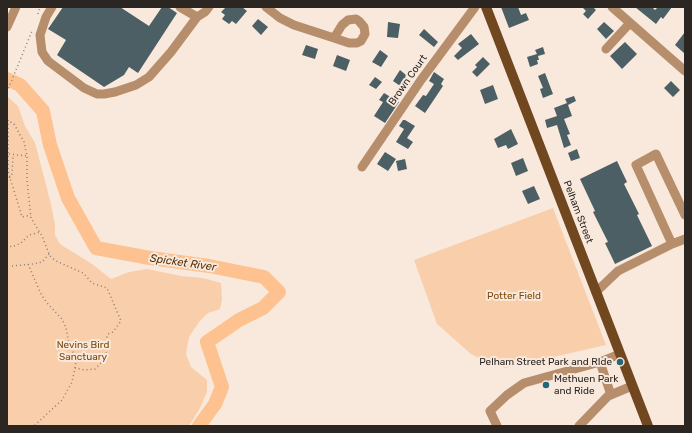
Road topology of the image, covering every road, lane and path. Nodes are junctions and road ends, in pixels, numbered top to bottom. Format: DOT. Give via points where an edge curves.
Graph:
graph roads {
  1 [pos="16,7"];
  2 [pos="40,7"];
  3 [pos="52,7"];
  4 [pos="180,7"];
  5 [pos="209,7"];
  6 [pos="266,7"];
  7 [pos="475,7"];
  8 [pos="486,7"];
  9 [pos="612,7"];
  10 [pos="197,17"];
  11 [pos="36,19"];
  12 [pos="630,23"];
  13 [pos="34,26"];
  14 [pos="7,27"];
  15 [pos="334,38"];
  16 [pos="606,49"];
  17 [pos="685,71"];
  18 [pos="7,92"];
  19 [pos="7,120"];
  20 [pos="9,154"];
  21 [pos="13,156"];
  22 [pos="27,156"];
  23 [pos="362,167"];
  24 [pos="9,178"];
  25 [pos="7,181"];
  26 [pos="31,215"];
  27 [pos="685,215"];
  28 [pos="40,232"];
  29 [pos="685,239"];
  30 [pos="7,244"];
  31 [pos="672,244"];
  32 [pos="49,254"];
  33 [pos="28,264"];
  34 [pos="12,266"];
  35 [pos="596,292"];
  36 [pos="620,354"];
  37 [pos="600,362"];
  38 [pos="75,368"];
  39 [pos="632,386"];
  40 [pos="611,394"];
  41 [pos="34,426"];
  42 [pos="497,426"];
  43 [pos="579,426"];
  44 [pos="648,426"];
  1 -- 14 [label="street"];
  2 -- 11 [label="path"];
  3 -- 10 [label="street" via="40,35 42,52 48,61 96,94 115,92 136,85 149,76"];
  4 -- 10 [label="street"];
  5 -- 10 [label="street"];
  6 -- 15 [label="street" via="294,25"];
  7 -- 23 [label="street, Brown Court"];
  8 -- 35 [label="main road, Pelham Street"];
  9 -- 12 [label="street"];
  12 -- 16 [label="street"];
  12 -- 17 [label="street"];
  13 -- 18 [label="path"];
  19 -- 20 [label="path"];
  19 -- 22 [label="path" via="14,124 18,131"];
  20 -- 21 [label="path"];
  20 -- 24 [label="path"];
  21 -- 22 [label="path"];
  21 -- 24 [label="path" via="13,169"];
  22 -- 26 [label="path"];
  24 -- 25 [label="path"];
  24 -- 26 [label="path" via="22,216"];
  26 -- 28 [label="path"];
  27 -- 31 [label="street" via="656,154 636,165"];
  28 -- 30 [label="path" via="29,235 12,247"];
  28 -- 32 [label="path"];
  29 -- 31 [label="street"];
  31 -- 35 [label="street" via="618,271"];
  32 -- 33 [label="path" via="42,262"];
  32 -- 38 [label="path" via="56,261 83,273 92,283 107,288 120,321 113,332 108,334 106,356 99,366 90,370"];
  33 -- 34 [label="path"];
  33 -- 38 [label="path" via="44,298 62,319 74,352"];
  35 -- 36 [label="main road, Pelham Street"];
  36 -- 37 [label="street"];
  36 -- 39 [label="main road, Pelham Street"];
  37 -- 40 [label="street"];
  37 -- 42 [label="street" via="524,383 490,411"];
  38 -- 41 [label="path" via="72,382 62,400"];
  39 -- 40 [label="street"];
  39 -- 44 [label="main road, Pelham Street"];
  40 -- 43 [label="street"];
}
